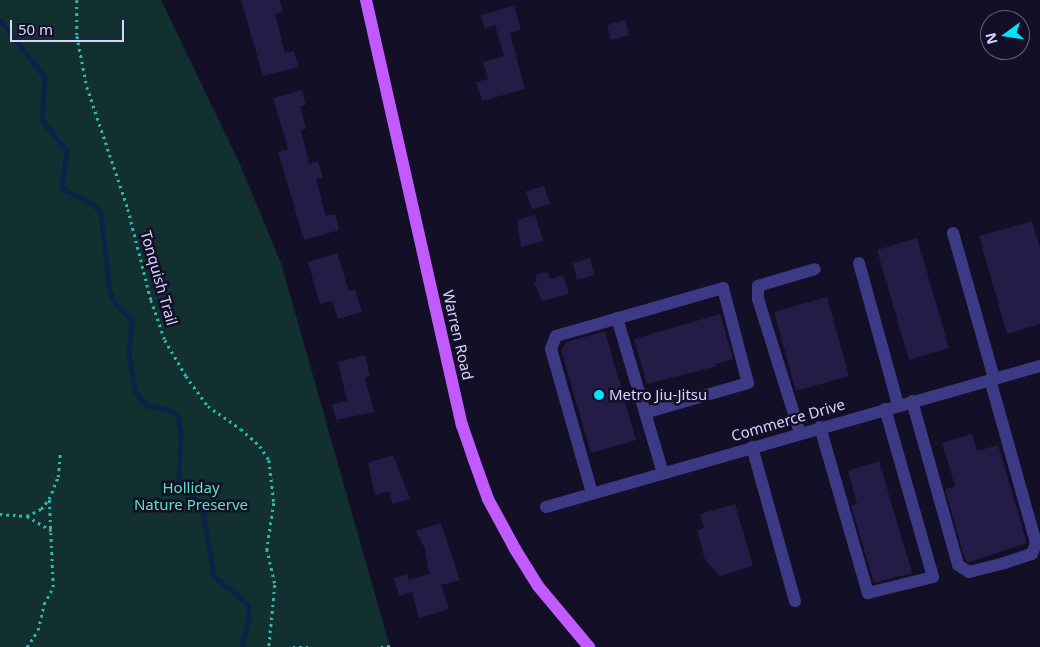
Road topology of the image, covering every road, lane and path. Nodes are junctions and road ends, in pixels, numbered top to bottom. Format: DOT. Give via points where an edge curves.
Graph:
graph roads {
  1 [pos="77,0"];
  2 [pos="366,0"];
  3 [pos="953,233"];
  4 [pos="859,263"];
  5 [pos="814,270"];
  6 [pos="617,318"];
  7 [pos="1040,366"];
  8 [pos="992,378"];
  9 [pos="912,401"];
  10 [pos="898,405"];
  11 [pos="885,408"];
  12 [pos="645,413"];
  13 [pos="820,427"];
  14 [pos="800,433"];
  15 [pos="752,447"];
  16 [pos="60,454"];
  17 [pos="663,473"];
  18 [pos="592,493"];
  19 [pos="49,499"];
  20 [pos="546,507"];
  21 [pos="0,514"];
  22 [pos="27,516"];
  23 [pos="53,532"];
  24 [pos="795,601"];
  25 [pos="390,646"];
  26 [pos="27,647"];
  27 [pos="268,647"];
  28 [pos="293,647"];
  29 [pos="312,647"];
  30 [pos="381,647"];
  31 [pos="589,647"];
  1 -- 27 [label="path, Tonquish Trail" via="77,36 87,87 128,209 151,300 165,340 208,406 241,429 260,446 269,460 274,503 267,549 275,585"];
  2 -- 31 [label="main road, Warren Road" via="462,425 474,460 488,499 515,549 538,586"];
  3 -- 8 [label="street"];
  4 -- 10 [label="street"];
  5 -- 14 [label="street" via="758,286 758,299"];
  6 -- 12 [label="street"];
  6 -- 12 [label="street" via="723,288 748,383"];
  6 -- 18 [label="street" via="556,336 551,349"];
  7 -- 8 [label="street, Commerce Drive"];
  8 -- 9 [label="street, Commerce Drive"];
  8 -- 9 [label="street" via="1036,543 1032,554 969,572 958,565"];
  9 -- 10 [label="street, Commerce Drive"];
  10 -- 11 [label="street, Commerce Drive"];
  11 -- 13 [label="street, Commerce Drive"];
  11 -- 13 [label="street" via="933,576 868,593"];
  12 -- 17 [label="street"];
  13 -- 14 [label="street, Commerce Drive"];
  14 -- 15 [label="street, Commerce Drive"];
  15 -- 17 [label="street, Commerce Drive"];
  15 -- 24 [label="street"];
  16 -- 19 [label="path" via="58,477"];
  17 -- 18 [label="street, Commerce Drive"];
  18 -- 20 [label="street, Commerce Drive"];
  19 -- 22 [label="path" via="41,509"];
  19 -- 23 [label="path"];
  21 -- 22 [label="path"];
  22 -- 23 [label="path" via="44,523"];
  23 -- 26 [label="path" via="54,587 44,604 38,630"];
  25 -- 30 [label="path"];
  28 -- 29 [label="path"];
}
